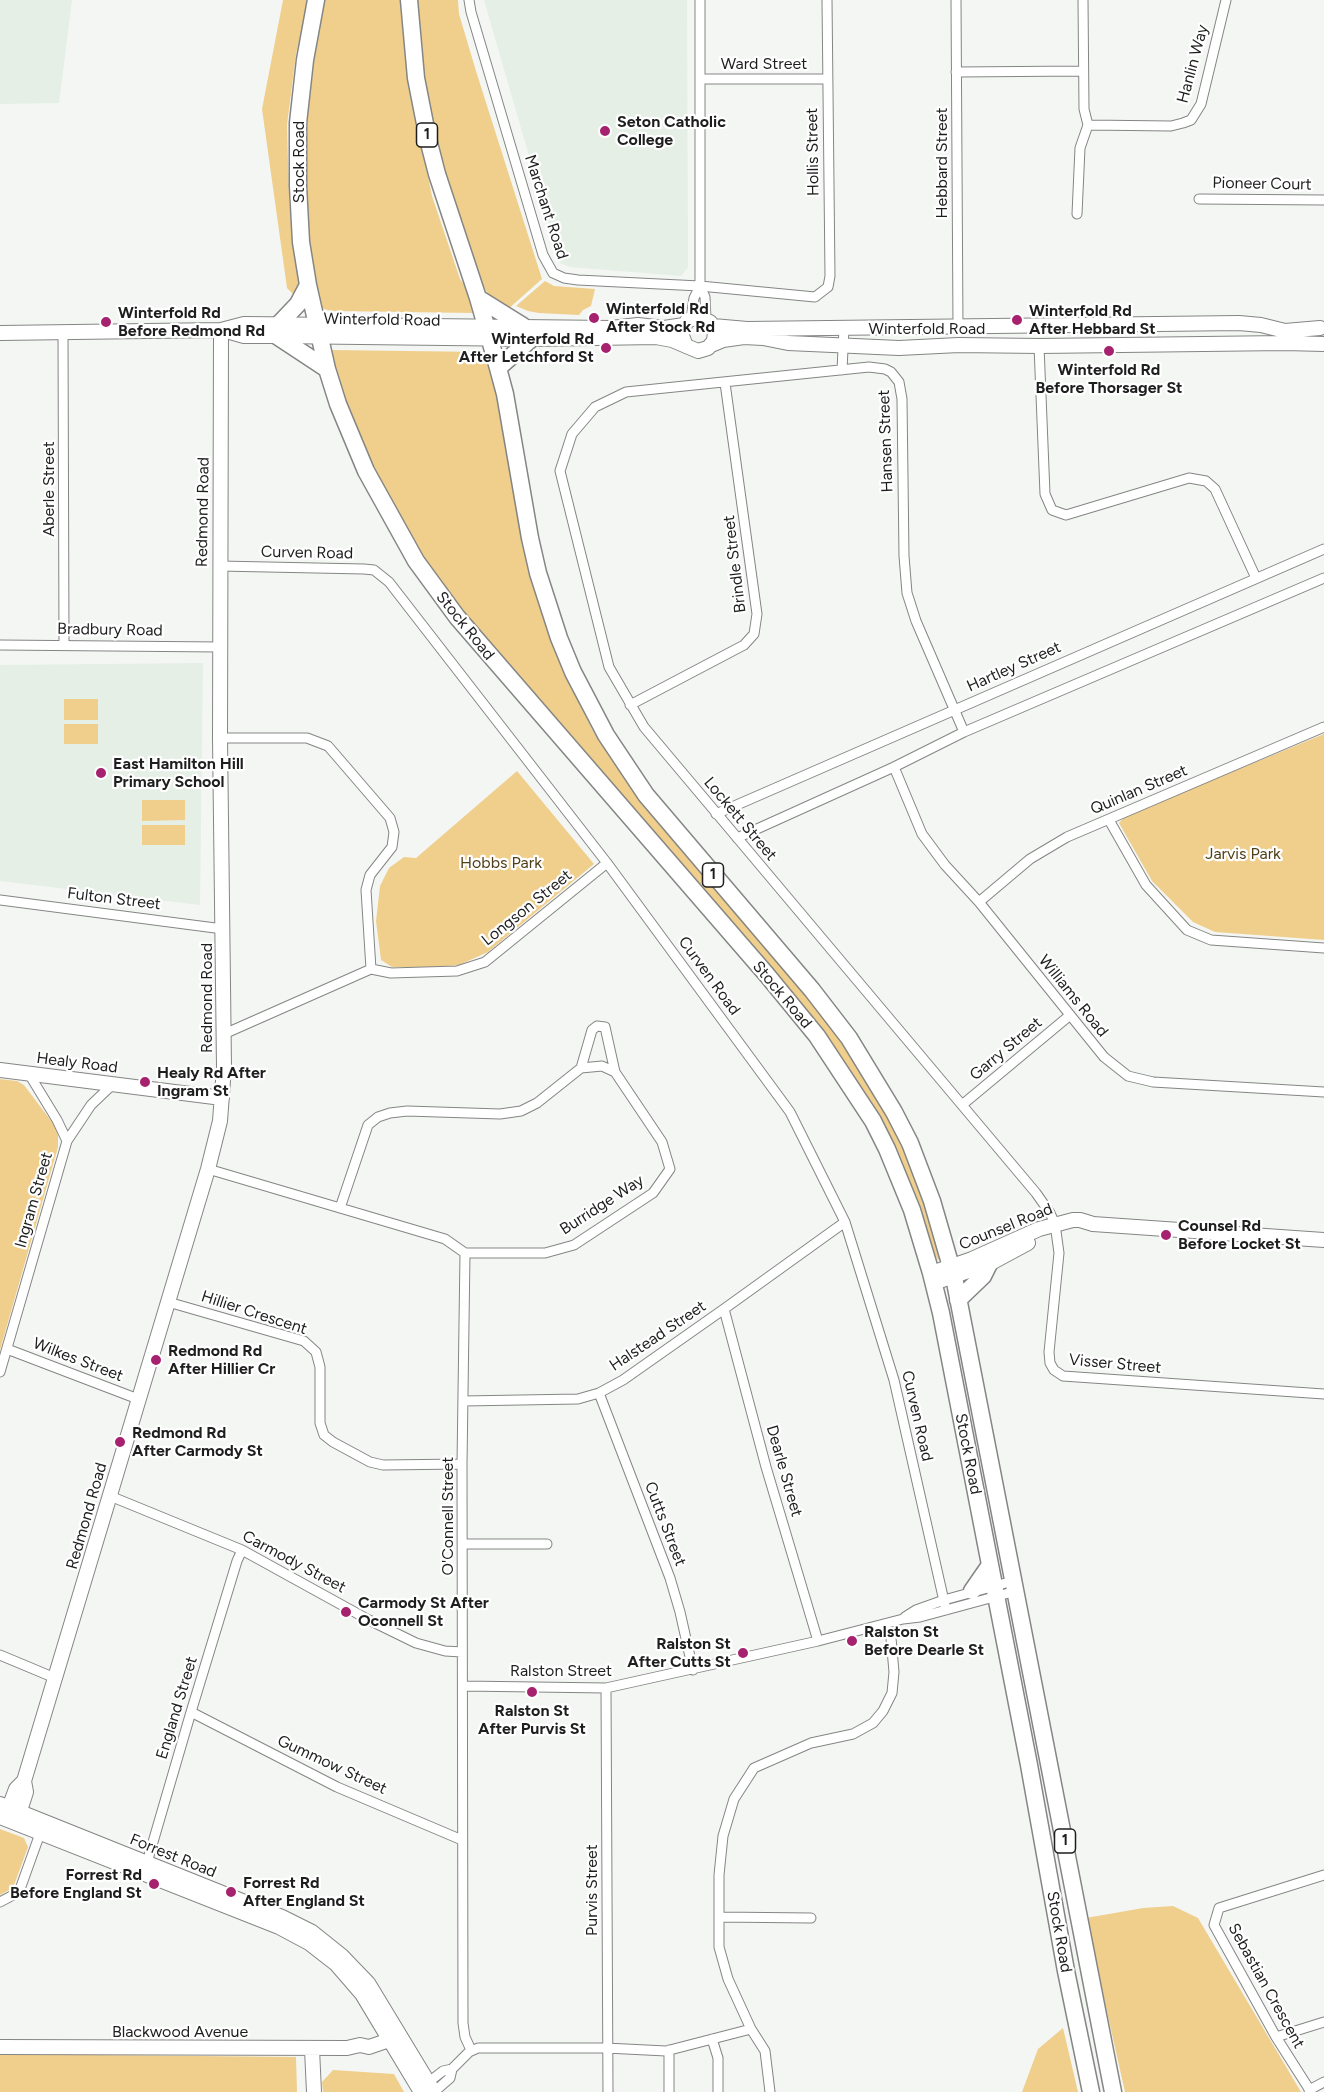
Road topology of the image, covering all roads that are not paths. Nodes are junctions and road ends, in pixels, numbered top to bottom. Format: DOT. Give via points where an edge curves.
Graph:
graph roads {
  1 [pos="316,0"];
  2 [pos="410,0"];
  3 [pos="469,0"];
  4 [pos="700,0"];
  5 [pos="827,0"];
  6 [pos="956,0"];
  7 [pos="1083,0"];
  8 [pos="1226,0"];
  9 [pos="1082,71"];
  10 [pos="956,72"];
  11 [pos="701,79"];
  12 [pos="827,79"];
  13 [pos="1088,125"];
  14 [pos="1199,199"];
  15 [pos="1324,200"];
  16 [pos="1077,214"];
  17 [pos="308,285"];
  18 [pos="700,286"];
  19 [pos="815,297"];
  20 [pos="478,298"];
  21 [pos="687,321"];
  22 [pos="710,322"];
  23 [pos="1322,325"];
  24 [pos="958,326"];
  25 [pos="844,328"];
  26 [pos="221,330"];
  27 [pos="278,330"];
  28 [pos="317,330"];
  29 [pos="488,332"];
  30 [pos="527,332"];
  31 [pos="0,333"];
  32 [pos="63,333"];
  33 [pos="1324,344"];
  34 [pos="711,345"];
  35 [pos="686,346"];
  36 [pos="844,346"];
  37 [pos="1039,346"];
  38 [pos="498,368"];
  39 [pos="327,369"];
  40 [pos="842,370"];
  41 [pos="725,383"];
  42 [pos="626,392"];
  43 [pos="1324,549"];
  44 [pos="219,566"];
  45 [pos="1257,578"];
  46 [pos="1324,578"];
  47 [pos="0,645"];
  48 [pos="64,645"];
  49 [pos="219,647"];
  50 [pos="630,705"];
  51 [pos="953,710"];
  52 [pos="1324,727"];
  53 [pos="964,732"];
  54 [pos="220,738"];
  55 [pos="894,766"];
  56 [pos="716,814"];
  57 [pos="1108,820"];
  58 [pos="737,838"];
  59 [pos="607,863"];
  60 [pos="0,900"];
  61 [pos="979,902"];
  62 [pos="223,929"];
  63 [pos="1324,948"];
  64 [pos="371,969"];
  65 [pos="1069,1016"];
  66 [pos="224,1034"];
  67 [pos="581,1068"];
  68 [pos="0,1070"];
  69 [pos="615,1072"];
  70 [pos="29,1074"];
  71 [pos="113,1084"];
  72 [pos="1324,1092"];
  73 [pos="222,1098"];
  74 [pos="962,1106"];
  75 [pos="66,1141"];
  76 [pos="208,1169"];
  77 [pos="340,1208"];
  78 [pos="845,1222"];
  79 [pos="1055,1228"];
  80 [pos="1324,1240"];
  81 [pos="465,1253"];
  82 [pos="989,1264"];
  83 [pos="953,1272"];
  84 [pos="933,1278"];
  85 [pos="958,1299"];
  86 [pos="168,1302"];
  87 [pos="724,1309"];
  88 [pos="7,1349"];
  89 [pos="0,1372"];
  90 [pos="599,1393"];
  91 [pos="1324,1394"];
  92 [pos="138,1398"];
  93 [pos="463,1401"];
  94 [pos="462,1464"];
  95 [pos="110,1496"];
  96 [pos="463,1544"];
  97 [pos="547,1544"];
  98 [pos="242,1550"];
  99 [pos="990,1564"];
  100 [pos="1015,1586"];
  101 [pos="995,1591"];
  102 [pos="972,1592"];
  103 [pos="944,1599"];
  104 [pos="946,1610"];
  105 [pos="903,1619"];
  106 [pos="891,1638"];
  107 [pos="818,1641"];
  108 [pos="462,1652"];
  109 [pos="0,1655"];
  110 [pos="693,1670"];
  111 [pos="56,1678"];
  112 [pos="463,1686"];
  113 [pos="606,1688"];
  114 [pos="191,1712"];
  115 [pos="9,1814"];
  116 [pos="43,1827"];
  117 [pos="462,1840"];
  118 [pos="145,1869"];
  119 [pos="1324,1875"];
  120 [pos="0,1902"];
  121 [pos="718,1917"];
  122 [pos="811,1918"];
  123 [pos="1324,2022"];
  124 [pos="751,2029"];
  125 [pos="392,2033"];
  126 [pos="1276,2037"];
  127 [pos="712,2039"];
  128 [pos="0,2048"];
  129 [pos="606,2048"];
  130 [pos="312,2049"];
  131 [pos="471,2050"];
  132 [pos="669,2050"];
  133 [pos="1324,2082"];
  134 [pos="427,2089"];
  135 [pos="1310,2091"];
  136 [pos="314,2092"];
  137 [pos="608,2092"];
  138 [pos="669,2092"];
  139 [pos="718,2092"];
  140 [pos="770,2092"];
  141 [pos="1091,2092"];
  142 [pos="1113,2092"];
  1 -- 17 [label="highway, Stock Road / 1" via="298,123 299,213"];
  2 -- 20 [label="highway, Stock Road / 1" via="416,78 428,139"];
  3 -- 18 [label="street, Marchant Road" via="549,269 557,276 571,279"];
  4 -- 11 [label="street"];
  5 -- 12 [label="street, Hollis Street"];
  6 -- 10 [label="street, Hebbard Street"];
  7 -- 9 [label="street"];
  8 -- 13 [label="street, Hanlin Way" via="1201,104 1191,120 1171,126"];
  9 -- 10 [label="street"];
  9 -- 13 [label="street"];
  10 -- 24 [label="street, Hebbard Street"];
  11 -- 12 [label="street, Ward Street"];
  11 -- 18 [label="street"];
  12 -- 19 [label="street, Hollis Street" via="830,276 828,287"];
  13 -- 16 [label="street" via="1080,148"];
  14 -- 15 [label="street, Pioneer Court"];
  17 -- 27 [label="highway"];
  17 -- 28 [label="highway, Stock Road / 1"];
  18 -- 19 [label="street, Marchant Road"];
  18 -- 21 [label="street"];
  18 -- 22 [label="street"];
  20 -- 29 [label="highway, Stock Road / 1"];
  20 -- 30 [label="highway"];
  21 -- 22 [label="street" via="696,317"];
  21 -- 30 [label="street, Winterfold Road" via="664,328 638,325"];
  21 -- 35 [label="street" via="681,338"];
  22 -- 25 [label="street, Winterfold Road" via="747,329"];
  22 -- 34 [label="street" via="715,336"];
  23 -- 24 [label="street, Winterfold Road" via="1297,331 1239,323"];
  23 -- 33 [label="street" via="1320,337"];
  24 -- 25 [label="street, Winterfold Road"];
  25 -- 36 [label="street"];
  26 -- 27 [label="street, Winterfold Road" via="244,324"];
  26 -- 32 [label="street, Winterfold Road"];
  26 -- 44 [label="street, Redmond Road"];
  27 -- 28 [label="street, Winterfold Road"];
  27 -- 39 [label="highway"];
  28 -- 29 [label="street, Winterfold Road"];
  28 -- 39 [label="highway, Stock Road / 1"];
  29 -- 30 [label="street, Winterfold Road"];
  29 -- 38 [label="highway, Stock Road / 1"];
  30 -- 35 [label="street, Winterfold Road" via="656,337"];
  30 -- 38 [label="highway"];
  31 -- 32 [label="street, Winterfold Road"];
  32 -- 48 [label="street, Aberle Street"];
  33 -- 37 [label="street, Winterfold Road"];
  34 -- 35 [label="street" via="698,351"];
  34 -- 36 [label="street, Winterfold Road" via="723,339 744,337"];
  36 -- 37 [label="street, Winterfold Road"];
  36 -- 40 [label="street"];
  37 -- 45 [label="street" via="1045,494 1052,510 1066,515 1188,478 1206,481 1215,489"];
  38 -- 83 [label="highway, Stock Road / 1" via="538,573 559,638 588,703 646,795 819,998 865,1062 910,1143"];
  39 -- 84 [label="highway, Stock Road / 1" via="366,471 398,532 434,586 491,659 794,1007 844,1075 891,1159"];
  40 -- 41 [label="street, Hansen Street"];
  40 -- 51 [label="street, Hansen Street" via="885,369 899,382 905,582 911,609"];
  41 -- 42 [label="street, Hansen Street"];
  41 -- 50 [label="street, Brindle Street" via="757,614 754,634 744,645"];
  42 -- 50 [label="street, Lockett Street" via="595,407 573,434 560,471 609,667"];
  43 -- 45 [label="street, Hartley Street"];
  44 -- 49 [label="street, Redmond Road"];
  44 -- 59 [label="street, Curven Road" via="374,570 388,582"];
  45 -- 51 [label="street, Hartley Street"];
  46 -- 53 [label="street"];
  47 -- 48 [label="street, Bradbury Road"];
  48 -- 49 [label="street, Bradbury Road"];
  49 -- 54 [label="street, Redmond Road"];
  50 -- 56 [label="street, Lockett Street"];
  51 -- 53 [label="street, Hansen Street"];
  51 -- 56 [label="street, Hartley Street"];
  52 -- 57 [label="street, Quinlan Street"];
  53 -- 55 [label="street"];
  54 -- 62 [label="street, Redmond Road"];
  54 -- 64 [label="street" via="307,738 328,746 390,818 394,832 392,847 370,875 366,890"];
  55 -- 58 [label="street"];
  55 -- 61 [label="street, Williams Road" via="922,834"];
  56 -- 58 [label="street, Lockett Street"];
  57 -- 61 [label="street, Quinlan Street" via="1067,837 1030,859"];
  57 -- 63 [label="street" via="1146,885 1187,930 1211,940"];
  58 -- 74 [label="street, Lockett Street"];
  59 -- 64 [label="street, Longson Street" via="484,962 457,971 391,973"];
  59 -- 78 [label="street, Curven Road" via="790,1112"];
  60 -- 62 [label="street, Fulton Street"];
  61 -- 65 [label="street, Williams Road"];
  62 -- 66 [label="street, Redmond Road"];
  64 -- 66 [label="street"];
  65 -- 72 [label="street, Williams Road" via="1104,1057 1128,1076 1153,1082"];
  65 -- 74 [label="street, Garry Street"];
  66 -- 73 [label="street, Redmond Road"];
  67 -- 69 [label="street" via="602,1066"];
  67 -- 69 [label="street, Burridge Way" via="592,1030 597,1026 605,1027"];
  67 -- 77 [label="street" via="521,1111 407,1111 378,1117 368,1125"];
  68 -- 70 [label="street, Healy Road"];
  69 -- 81 [label="street, Burridge Way" via="662,1142 670,1169 653,1193 574,1245 545,1253"];
  70 -- 71 [label="street, Healy Road"];
  70 -- 75 [label="street, Ingram Street"];
  71 -- 73 [label="street, Healy Road"];
  71 -- 75 [label="street, Ingram Street" via="91,1105"];
  73 -- 76 [label="street, Redmond Road" via="219,1130"];
  74 -- 79 [label="street, Lockett Street" via="1036,1193"];
  75 -- 88 [label="street, Ingram Street"];
  76 -- 77 [label="street"];
  76 -- 86 [label="street, Redmond Road"];
  77 -- 81 [label="street" via="445,1239"];
  78 -- 87 [label="street, Halstead Street"];
  78 -- 103 [label="street, Curven Road" via="894,1380"];
  79 -- 80 [label="street, Counsel Road" via="1093,1224"];
  79 -- 82 [label="street, Counsel Road"];
  79 -- 83 [label="street, Counsel Road"];
  79 -- 91 [label="street, Visser Street" via="1059,1257 1049,1352 1053,1370 1063,1376"];
  81 -- 93 [label="street, O'Connell Street"];
  82 -- 83 [label="street, Counsel Road"];
  82 -- 85 [label="highway" via="983,1276"];
  83 -- 84 [label="street, Counsel Road"];
  83 -- 85 [label="highway, Stock Road / 1"];
  84 -- 99 [label="highway, Stock Road / 1"];
  85 -- 100 [label="highway, Stock Road / 1"];
  86 -- 92 [label="street, Redmond Road"];
  86 -- 94 [label="street, Hillier Crescent" via="304,1341 316,1352 320,1367 320,1423 324,1435 333,1442 383,1465"];
  87 -- 90 [label="street, Halstead Street"];
  87 -- 107 [label="street, Dearle Street"];
  88 -- 89 [label="street, Ingram Street"];
  88 -- 92 [label="street, Wilkes Street"];
  90 -- 93 [label="street, Halstead Street" via="578,1399"];
  90 -- 110 [label="street, Cutts Street" via="670,1578"];
  92 -- 95 [label="street, Redmond Road"];
  93 -- 94 [label="street, O'Connell Street"];
  94 -- 96 [label="street, O'Connell Street"];
  95 -- 98 [label="street, Carmody Street"];
  95 -- 111 [label="street, Redmond Road"];
  96 -- 97 [label="street"];
  96 -- 108 [label="street, O'Connell Street"];
  98 -- 108 [label="street, Carmody Street" via="416,1643"];
  98 -- 114 [label="street, England Street"];
  99 -- 101 [label="highway, Stock Road / 1"];
  99 -- 102 [label="highway"];
  100 -- 101 [label="street, Ralston Street"];
  100 -- 142 [label="highway, Stock Road / 1"];
  101 -- 102 [label="street, Ralston Street"];
  101 -- 104 [label="street, Ralston Street"];
  101 -- 141 [label="highway, Stock Road / 1"];
  102 -- 103 [label="street, Ralston Street"];
  103 -- 104 [label="street, Curven Road"];
  103 -- 105 [label="street, Ralston Street"];
  104 -- 105 [label="street, Ralston Street"];
  105 -- 107 [label="street, Ralston Street"];
  106 -- 121 [label="street" via="892,1693 873,1723 853,1734 812,1743 754,1768 734,1799 723,1836"];
  107 -- 110 [label="street, Ralston Street"];
  108 -- 112 [label="street, O'Connell Street"];
  109 -- 111 [label="street"];
  110 -- 113 [label="street, Ralston Street"];
  111 -- 115 [label="street, Redmond Road" via="24,1782 16,1789"];
  112 -- 113 [label="street, Ralston Street"];
  112 -- 117 [label="street, O'Connell Street"];
  113 -- 129 [label="street, Purvis Street"];
  114 -- 117 [label="street, Gummow Street" via="337,1787"];
  114 -- 118 [label="street, England Street"];
  115 -- 116 [label="street, Forrest Road"];
  116 -- 118 [label="street, Forrest Road"];
  116 -- 120 [label="street" via="19,1892"];
  117 -- 131 [label="street, O'Connell Street" via="464,2031"];
  118 -- 125 [label="street, Forrest Road" via="309,1943 349,1977"];
  119 -- 126 [label="street, Sebastian Crescent" via="1219,1908 1214,1925"];
  121 -- 122 [label="street"];
  121 -- 124 [label="street" via="719,1947 728,1979"];
  123 -- 126 [label="street"];
  124 -- 127 [label="street"];
  124 -- 140 [label="street" via="765,2051"];
  125 -- 130 [label="street, Blackwood Avenue" via="369,2047"];
  125 -- 134 [label="street, Forrest Road"];
  126 -- 135 [label="street, Sebastian Crescent"];
  127 -- 132 [label="street"];
  127 -- 139 [label="street" via="718,2058"];
  128 -- 130 [label="street, Blackwood Avenue"];
  129 -- 131 [label="street"];
  129 -- 132 [label="street"];
  129 -- 137 [label="street, Purvis Street"];
  130 -- 136 [label="street"];
  131 -- 134 [label="street"];
  132 -- 138 [label="street"];
  133 -- 135 [label="street"];
}
